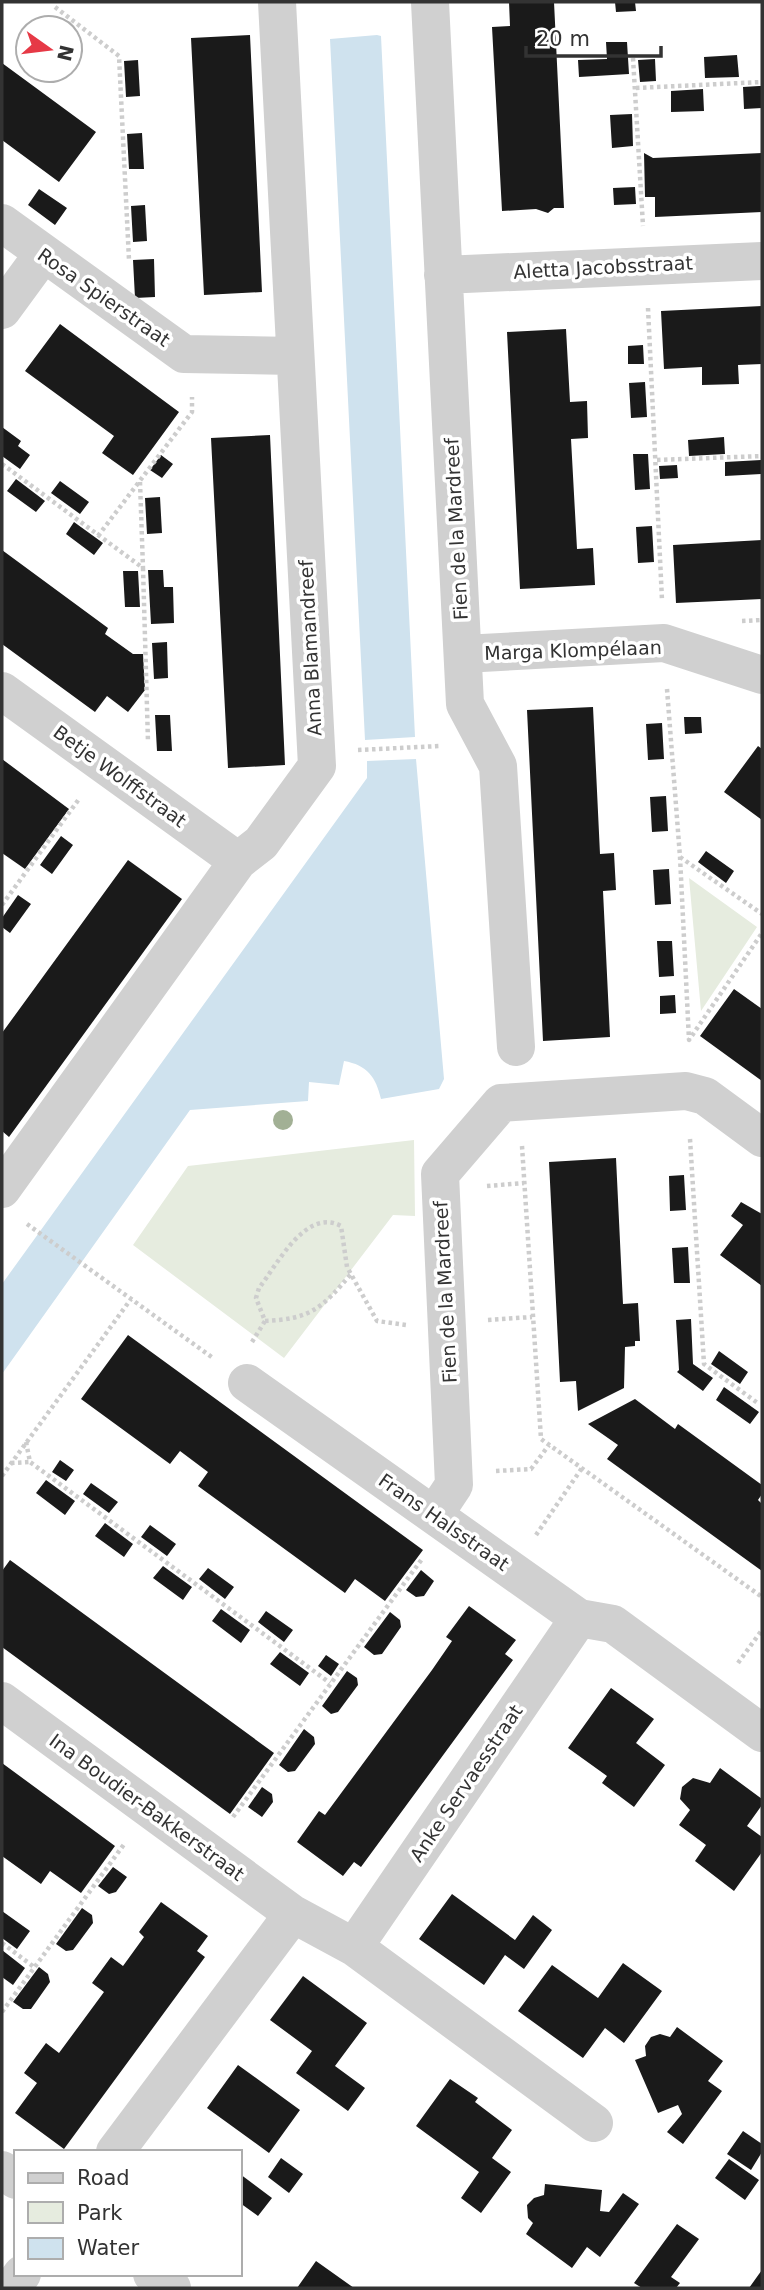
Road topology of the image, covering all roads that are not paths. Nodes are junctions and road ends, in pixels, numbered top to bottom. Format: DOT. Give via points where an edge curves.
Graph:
graph roads {
  1 [pos="276,2"];
  2 [pos="430,2"];
  3 [pos="2,223"];
  4 [pos="43,254"];
  5 [pos="762,261"];
  6 [pos="443,275"];
  7 [pos="2,310"];
  8 [pos="295,356"];
  9 [pos="463,654"];
  10 [pos="762,676"];
  11 [pos="2,691"];
  12 [pos="238,861"];
  13 [pos="516,1047"];
  14 [pos="762,1138"];
  15 [pos="2,1189"];
  16 [pos="240,1377"];
  17 [pos="440,1520"];
  18 [pos="579,1618"];
  19 [pos="2,1701"];
  20 [pos="762,1733"];
  21 [pos="293,1914"];
  22 [pos="354,1947"];
  23 [pos="594,2123"];
  24 [pos="116,2150"];
  25 [pos="155,2276"];
  26 [pos="172,2288"];
  1 -- 8 [label="street, Anna Blamandreef"];
  2 -- 6 [label="street, Fien de la Mardreef"];
  3 -- 4 [label="street, Rosa Spierstraat"];
  4 -- 7 [label="street"];
  4 -- 8 [label="street, Rosa Spierstraat" via="184,354"];
  5 -- 6 [label="street, Aletta Jacobsstraat"];
  6 -- 9 [label="street, Fien de la Mardreef"];
  8 -- 12 [label="street, Anna Blamandreef" via="317,766 261,843"];
  9 -- 10 [label="street, Marga Klompélaan" via="664,643"];
  9 -- 13 [label="street, Fien de la Mardreef" via="465,704 498,766"];
  11 -- 12 [label="street, Betje Wolffstraat"];
  12 -- 15 [label="street, Anna Blamandreef"];
  14 -- 17 [label="street, Fien de la Mardreef" via="705,1096 687,1091 501,1103 440,1174 454,1474"];
  16 -- 17 [label="street, Frans Halsstraat"];
  17 -- 18 [label="street, Frans Halsstraat"];
  18 -- 20 [label="street, Frans Halsstraat" via="613,1624"];
  18 -- 22 [label="street, Anke Servaesstraat"];
  19 -- 21 [label="street, Ina Boudier-Bakkerstraat"];
  21 -- 22 [label="street"];
  21 -- 24 [label="street"];
  22 -- 23 [label="street"];
  25 -- 26 [label="street"];
}
